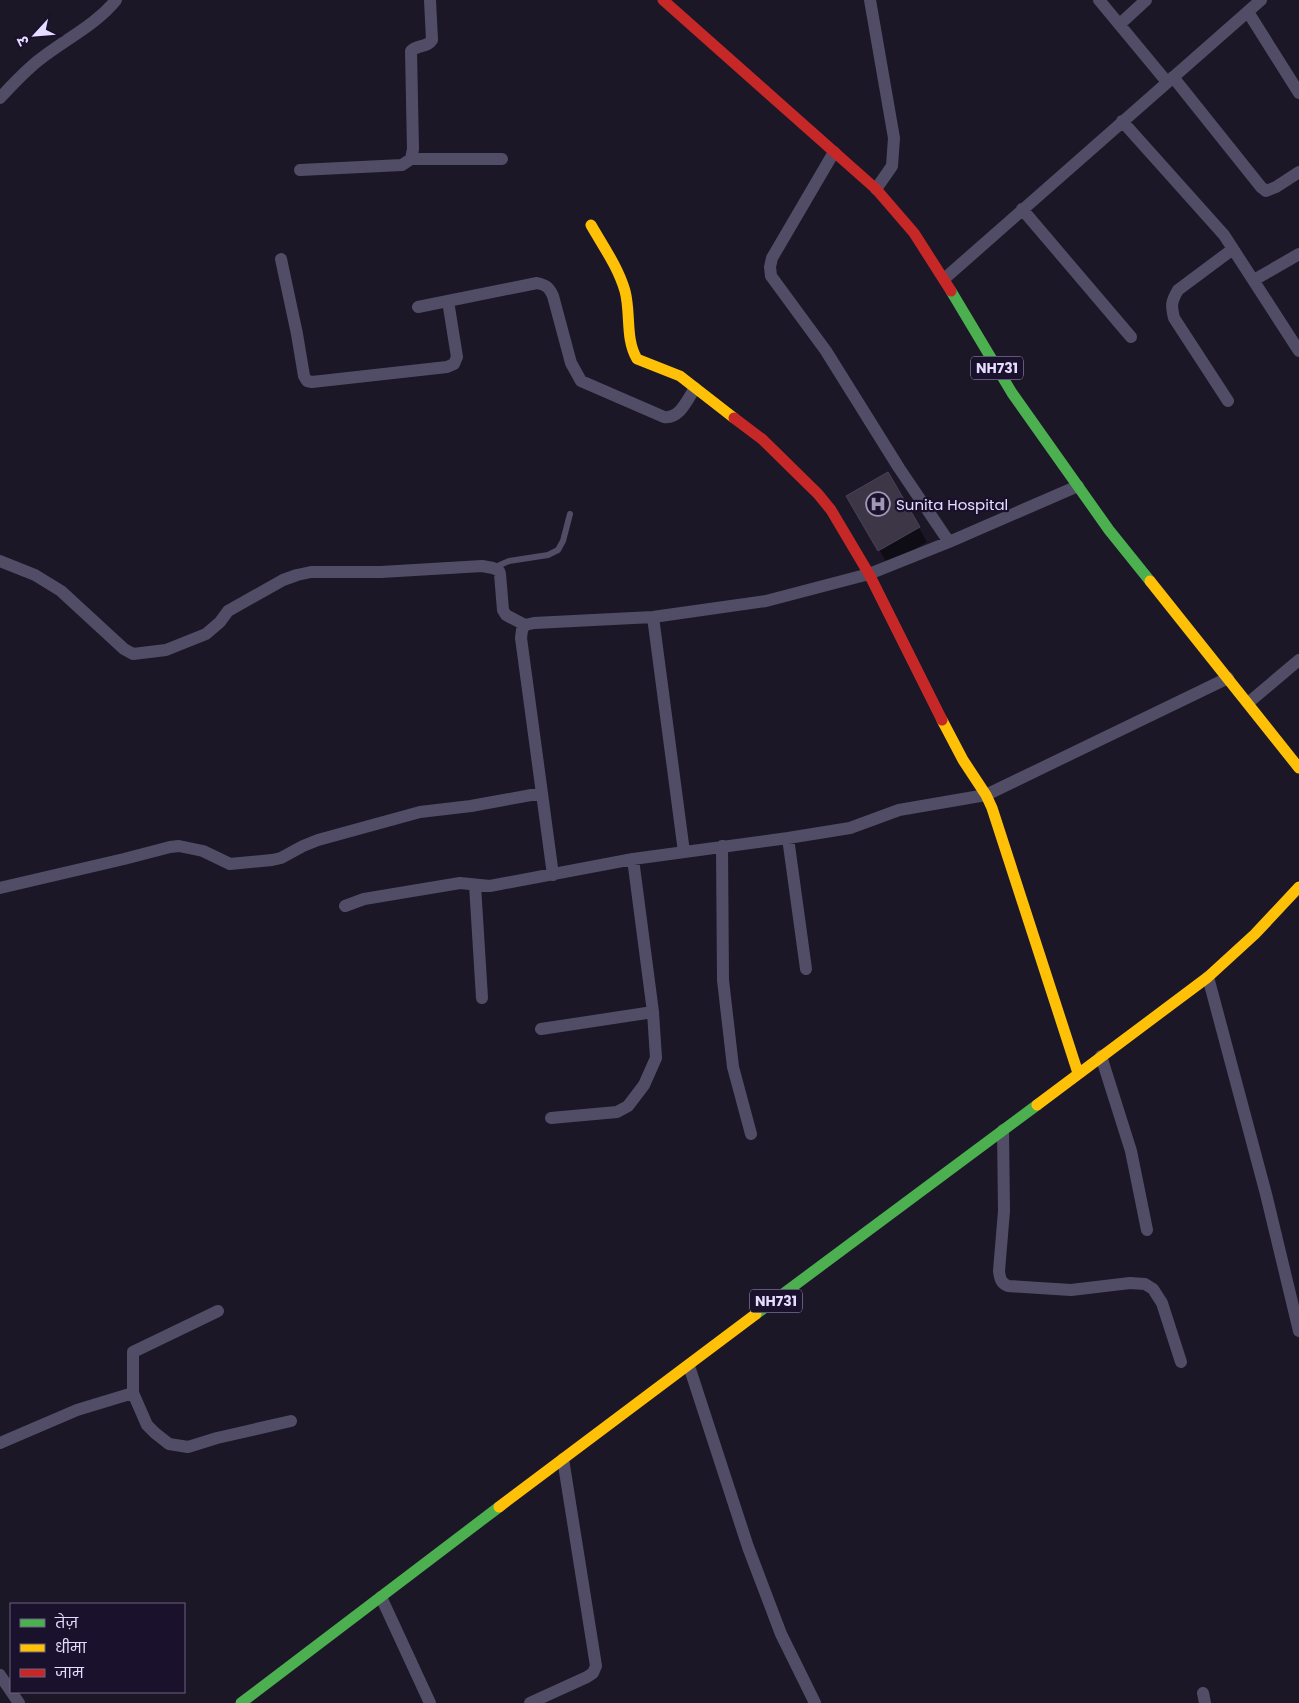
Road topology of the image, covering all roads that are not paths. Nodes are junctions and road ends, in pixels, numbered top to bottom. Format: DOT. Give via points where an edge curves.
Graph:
graph roads {
  1 [pos="116,0"];
  2 [pos="430,0"];
  3 [pos="663,0"];
  4 [pos="870,0"];
  5 [pos="1099,0"];
  6 [pos="1146,0"];
  7 [pos="1262,0"];
  8 [pos="1248,12"];
  9 [pos="1120,24"];
  10 [pos="1170,80"];
  11 [pos="1299,93"];
  12 [pos="0,98"];
  13 [pos="1122,121"];
  14 [pos="834,152"];
  15 [pos="411,159"];
  16 [pos="502,159"];
  17 [pos="300,170"];
  18 [pos="1299,172"];
  19 [pos="876,189"];
  20 [pos="1022,209"];
  21 [pos="591,225"];
  22 [pos="1234,249"];
  23 [pos="1299,254"];
  24 [pos="281,259"];
  25 [pos="944,279"];
  26 [pos="1254,280"];
  27 [pos="448,300"];
  28 [pos="418,307"];
  29 [pos="1132,337"];
  30 [pos="1299,351"];
  31 [pos="695,388"];
  32 [pos="1228,401"];
  33 [pos="1078,486"];
  34 [pos="570,514"];
  35 [pos="949,542"];
  36 [pos="0,561"];
  37 [pos="493,568"];
  38 [pos="869,574"];
  39 [pos="652,617"];
  40 [pos="525,624"];
  41 [pos="1299,660"];
  42 [pos="1228,678"];
  43 [pos="1248,703"];
  44 [pos="1299,768"];
  45 [pos="542,793"];
  46 [pos="986,795"];
  47 [pos="788,838"];
  48 [pos="722,846"];
  49 [pos="684,852"];
  50 [pos="633,859"];
  51 [pos="553,875"];
  52 [pos="475,885"];
  53 [pos="1299,887"];
  54 [pos="0,888"];
  55 [pos="345,906"];
  56 [pos="806,969"];
  57 [pos="1208,977"];
  58 [pos="482,998"];
  59 [pos="653,1012"];
  60 [pos="542,1028"];
  61 [pos="1101,1056"];
  62 [pos="1078,1073"];
  63 [pos="551,1118"];
  64 [pos="1003,1130"];
  65 [pos="750,1134"];
  66 [pos="1147,1230"];
  67 [pos="218,1311"];
  68 [pos="1299,1331"];
  69 [pos="1180,1362"];
  70 [pos="689,1366"];
  71 [pos="133,1393"];
  72 [pos="291,1421"];
  73 [pos="0,1443"];
  74 [pos="563,1459"];
  75 [pos="382,1597"];
  76 [pos="0,1675"];
  77 [pos="10,1690"];
  78 [pos="242,1703"];
  79 [pos="430,1703"];
  80 [pos="530,1703"];
  81 [pos="815,1703"];
  1 -- 12 [label="street" via="110,8 40,59"];
  2 -- 15 [label="street" via="432,40 411,51"];
  3 -- 14 [label="main road, NH731"];
  4 -- 19 [label="street" via="894,138 892,166"];
  5 -- 9 [label="street"];
  6 -- 9 [label="street"];
  7 -- 8 [label="street"];
  8 -- 10 [label="street"];
  8 -- 11 [label="street"];
  9 -- 10 [label="street"];
  10 -- 13 [label="street"];
  10 -- 18 [label="street" via="1266,191"];
  13 -- 20 [label="street"];
  13 -- 22 [label="street"];
  14 -- 19 [label="main road, NH731"];
  14 -- 35 [label="street" via="772,258 771,276 826,351"];
  15 -- 16 [label="street"];
  15 -- 17 [label="street" via="402,165"];
  19 -- 25 [label="main road, NH731" via="914,233"];
  20 -- 25 [label="street"];
  20 -- 29 [label="street"];
  21 -- 31 [label="main road" via="624,290 634,356 680,376"];
  22 -- 26 [label="street"];
  22 -- 32 [label="street" via="1178,290 1171,306 1174,318"];
  23 -- 26 [label="street"];
  24 -- 27 [label="street" via="307,381 454,364 457,357"];
  25 -- 33 [label="main road, NH731" via="1012,393"];
  26 -- 30 [label="street"];
  27 -- 28 [label="street"];
  27 -- 31 [label="street" via="536,284 547,286 553,296 571,363 581,381 671,418 677,415"];
  31 -- 38 [label="main road" via="762,439 818,494"];
  33 -- 35 [label="street"];
  33 -- 42 [label="main road, NH731" via="1109,530"];
  34 -- 37 [label="lane" via="558,550"];
  35 -- 38 [label="street"];
  36 -- 37 [label="street" via="35,575 61,591 133,654 166,650 206,634 228,611 282,580 297,575"];
  37 -- 40 [label="street" via="500,574 506,616"];
  38 -- 39 [label="street" via="766,601"];
  38 -- 46 [label="main road" via="963,760"];
  39 -- 40 [label="street"];
  39 -- 49 [label="street"];
  40 -- 45 [label="street" via="520,638"];
  41 -- 43 [label="street"];
  42 -- 43 [label="main road, NH731"];
  42 -- 46 [label="street"];
  43 -- 44 [label="main road, NH731"];
  45 -- 51 [label="street"];
  45 -- 54 [label="street" via="420,812 318,840 272,860 230,864 203,851 170,847"];
  46 -- 47 [label="street" via="899,810 859,826"];
  46 -- 62 [label="main road"];
  47 -- 48 [label="street"];
  47 -- 56 [label="street"];
  48 -- 49 [label="street"];
  48 -- 65 [label="street" via="723,980 733,1067"];
  49 -- 50 [label="street"];
  50 -- 51 [label="street"];
  50 -- 59 [label="street"];
  51 -- 52 [label="street" via="490,886"];
  52 -- 55 [label="street" via="460,883 364,899"];
  52 -- 58 [label="street"];
  53 -- 57 [label="main road, NH731" via="1279,911"];
  57 -- 61 [label="main road, NH731"];
  57 -- 68 [label="street"];
  59 -- 60 [label="street"];
  59 -- 63 [label="street" via="656,1058 644,1085 628,1106 617,1112"];
  61 -- 62 [label="main road, NH731"];
  61 -- 66 [label="street" via="1131,1151"];
  62 -- 64 [label="main road, NH731"];
  64 -- 69 [label="street" via="1004,1211 998,1272 1003,1284 1070,1290 1145,1284 1153,1288 1162,1303"];
  64 -- 70 [label="main road, NH731"];
  67 -- 71 [label="street" via="133,1352"];
  70 -- 74 [label="main road, NH731"];
  70 -- 81 [label="street" via="748,1547 781,1634"];
  71 -- 72 [label="street" via="147,1425 169,1444 188,1447"];
  71 -- 73 [label="street" via="77,1410"];
  74 -- 75 [label="main road, NH731"];
  74 -- 80 [label="street" via="596,1666 587,1677"];
  75 -- 78 [label="main road, NH731"];
  75 -- 79 [label="street"];
  76 -- 77 [label="street"];
}
